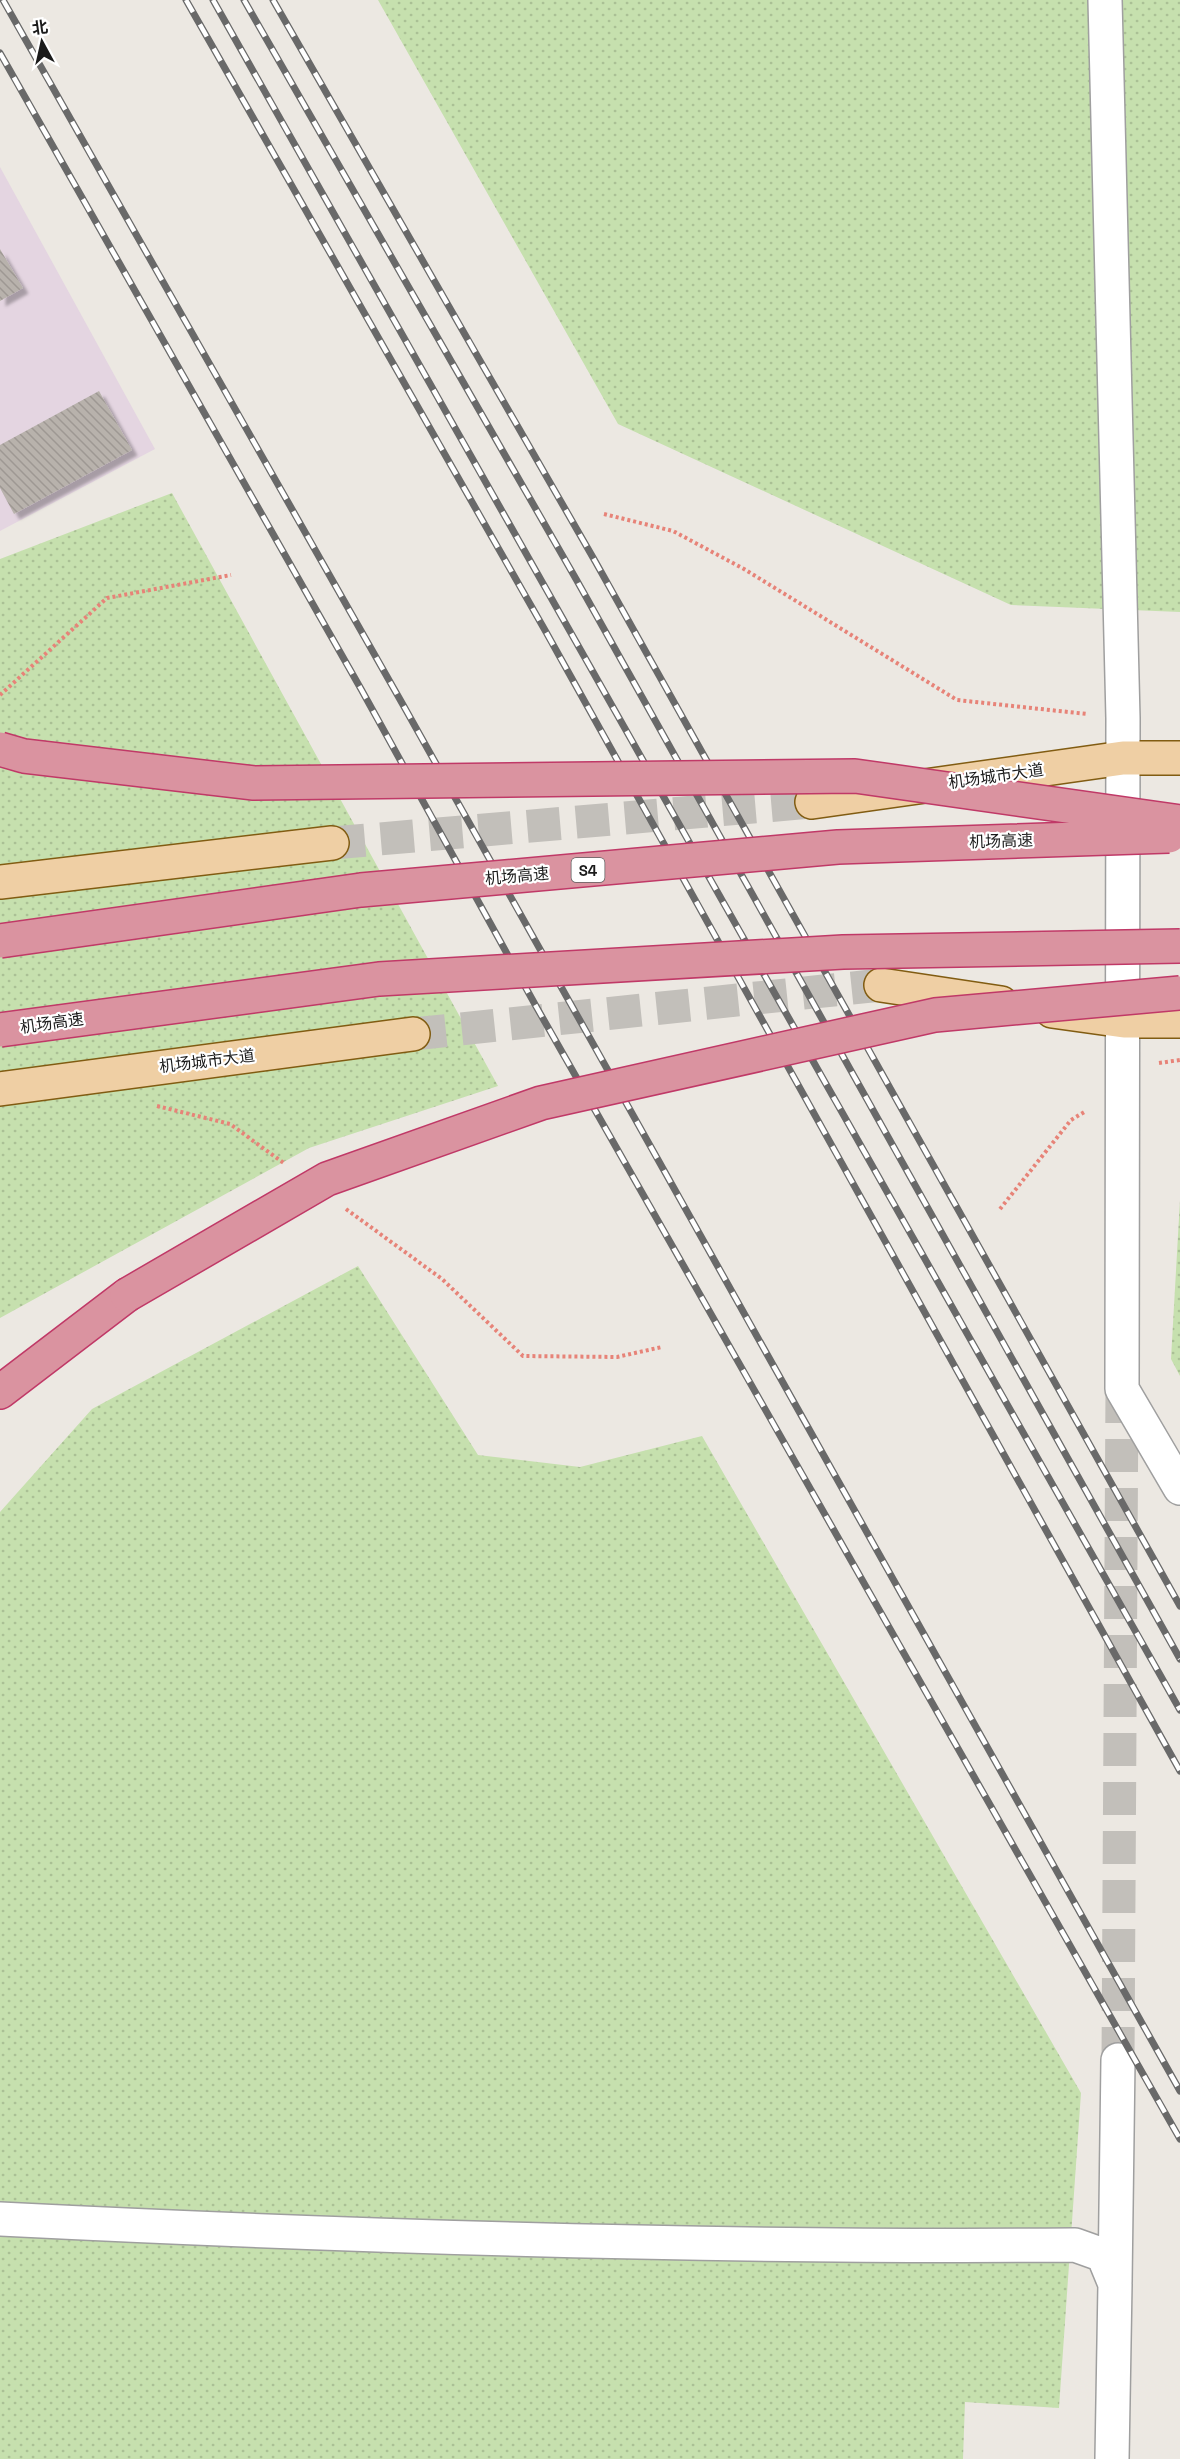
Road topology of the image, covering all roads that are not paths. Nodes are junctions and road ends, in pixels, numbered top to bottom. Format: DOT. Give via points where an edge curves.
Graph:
graph roads {
  1 [pos="1105,0"];
  2 [pos="0,749"];
  3 [pos="1123,758"];
  4 [pos="1180,758"];
  5 [pos="812,802"];
  6 [pos="1180,822"];
  7 [pos="1180,836"];
  8 [pos="332,843"];
  9 [pos="0,882"];
  10 [pos="0,941"];
  11 [pos="1180,946"];
  12 [pos="881,985"];
  13 [pos="1180,993"];
  14 [pos="1180,1020"];
  15 [pos="1124,1021"];
  16 [pos="0,1030"];
  17 [pos="413,1034"];
  18 [pos="0,1089"];
  19 [pos="0,1392"];
  20 [pos="1180,1488"];
  21 [pos="1118,2060"];
  22 [pos="0,2219"];
  23 [pos="1115,2284"];
  24 [pos="1112,2459"];
  1 -- 3 [label="street"];
  2 -- 6 [label="highway, bridge" via="24,756 254,783 855,776"];
  3 -- 4 [label="main road, 机场城市大道"];
  3 -- 5 [label="main road, 机场城市大道"];
  3 -- 15 [label="street"];
  7 -- 10 [label="highway, 机场高速 / S4, bridge" via="802,850 361,890"];
  8 -- 9 [label="main road"];
  11 -- 16 [label="highway, 机场高速, bridge" via="843,952 379,979"];
  12 -- 15 [label="main road"];
  13 -- 19 [label="highway, bridge" via="935,1015 541,1103 327,1179 128,1295"];
  14 -- 15 [label="main road"];
  15 -- 20 [label="street" via="1122,1389"];
  17 -- 18 [label="main road, 机场城市大道"];
  21 -- 23 [label="street"];
  22 -- 23 [label="street" via="230,2230 866,2246 1075,2244 1103,2255"];
  23 -- 24 [label="street"];
}
